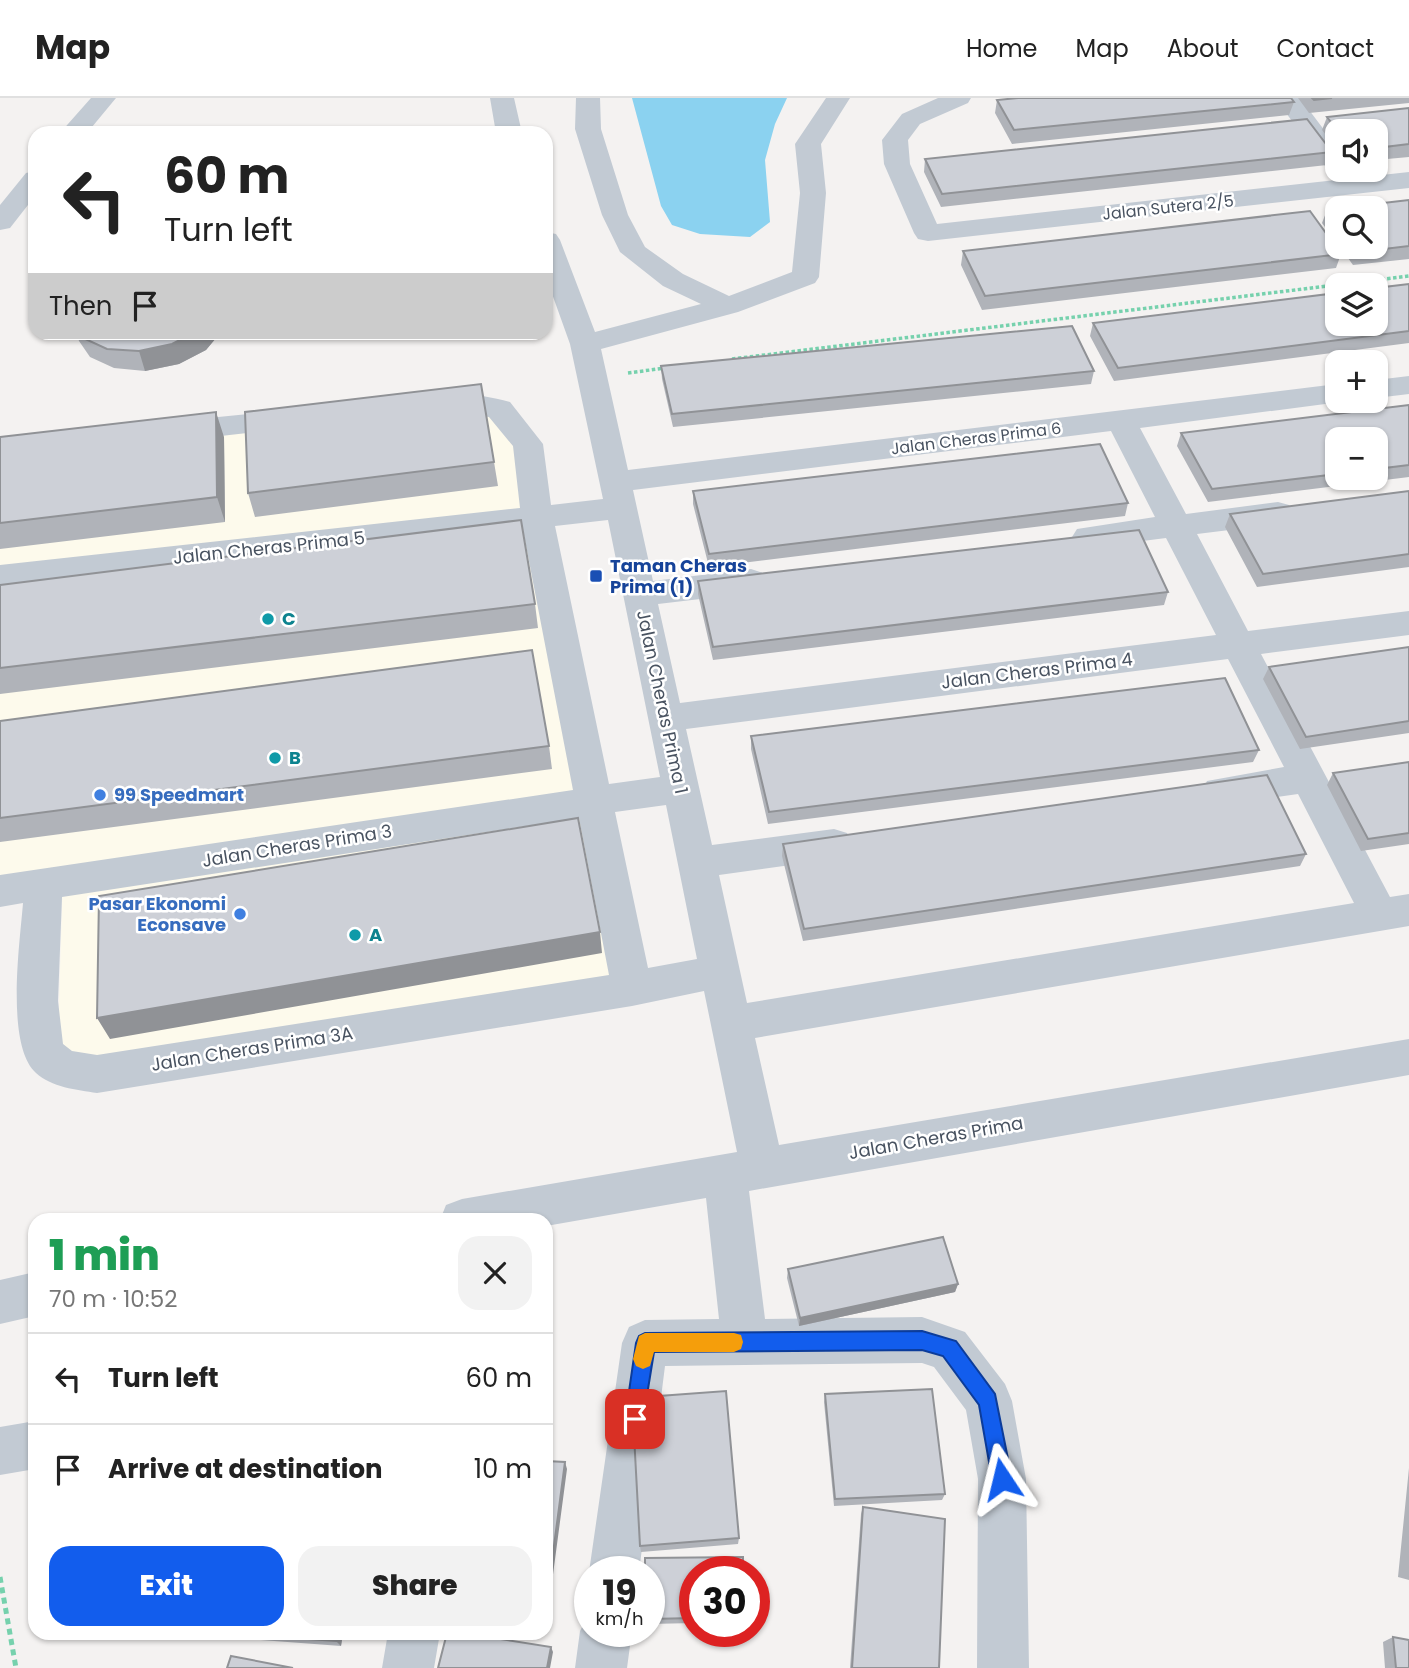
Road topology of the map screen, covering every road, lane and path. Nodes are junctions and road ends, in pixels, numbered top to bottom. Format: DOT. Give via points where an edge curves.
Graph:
graph roads {
  1 [pos="104,98"];
  2 [pos="502,98"];
  3 [pos="587,98"];
  4 [pos="838,98"];
  5 [pos="959,98"];
  6 [pos="1287,98"];
  7 [pos="79,126"];
  8 [pos="508,126"];
  9 [pos="1325,148"];
  10 [pos="1388,179"];
  11 [pos="1409,180"];
  12 [pos="1325,181"];
  13 [pos="28,188"];
  14 [pos="0,222"];
  15 [pos="553,275"];
  16 [pos="1409,276"];
  17 [pos="728,306"];
  18 [pos="589,360"];
  19 [pos="729,360"];
  20 [pos="674,367"];
  21 [pos="1409,385"];
  22 [pos="1388,388"];
  23 [pos="1325,396"];
  24 [pos="409,408"];
  25 [pos="327,416"];
  26 [pos="1121,421"];
  27 [pos="136,436"];
  28 [pos="618,495"];
  29 [pos="1313,508"];
  30 [pos="537,519"];
  31 [pos="1176,526"];
  32 [pos="1052,542"];
  33 [pos="0,577"];
  34 [pos="777,577"];
  35 [pos="639,595"];
  36 [pos="1409,623"];
  37 [pos="1238,645"];
  38 [pos="666,719"];
  39 [pos="1308,778"];
  40 [pos="680,788"];
  41 [pos="1186,795"];
  42 [pos="593,801"];
  43 [pos="873,839"];
  44 [pos="696,863"];
  45 [pos="43,884"];
  46 [pos="0,891"];
  47 [pos="1394,912"];
  48 [pos="720,971"];
  49 [pos="632,989"];
  50 [pos="731,1024"];
  51 [pos="1409,1057"];
  52 [pos="744,1171"];
  53 [pos="502,1213"];
  54 [pos="28,1296"];
  55 [pos="0,1302"];
  56 [pos="744,1327"];
  57 [pos="28,1446"];
  58 [pos="0,1451"];
  59 [pos="616,1556"];
  60 [pos="0,1577"];
  61 [pos="413,1640"];
  62 [pos="604,1647"];
  63 [pos="16,1668"];
  64 [pos="408,1668"];
  65 [pos="601,1668"];
  66 [pos="1003,1668"];
  1 -- 7 [label="street"];
  2 -- 8 [label="street"];
  3 -- 17 [label="street" via="588,129 615,215 634,252 673,280"];
  4 -- 17 [label="street" via="808,144 813,193 805,277"];
  5 -- 12 [label="street, Jalan Sutera 2/5" via="911,119 895,140 897,164 928,233"];
  6 -- 9 [label="street"];
  10 -- 11 [label="street, Jalan Sutera 2/5"];
  13 -- 14 [label="street"];
  15 -- 18 [label="street, Jalan Cheras Prima 1"];
  16 -- 19 [label="path"];
  17 -- 18 [label="street"];
  18 -- 20 [label="path"];
  18 -- 28 [label="street, Jalan Cheras Prima 1"];
  21 -- 22 [label="street"];
  23 -- 26 [label="street, Jalan Cheras Prima 6"];
  24 -- 30 [label="street" via="463,403 499,409 528,444"];
  25 -- 27 [label="street"];
  26 -- 28 [label="street, Jalan Cheras Prima 6"];
  26 -- 31 [label="street"];
  28 -- 30 [label="street, Jalan Cheras Prima 6"];
  28 -- 35 [label="street, Jalan Cheras Prima 1"];
  29 -- 31 [label="street"];
  30 -- 33 [label="street, Jalan Cheras Prima 5"];
  30 -- 42 [label="street" via="551,661"];
  31 -- 32 [label="street"];
  31 -- 37 [label="street"];
  34 -- 35 [label="street"];
  35 -- 38 [label="street, Jalan Cheras Prima 1"];
  36 -- 37 [label="street, Jalan Cheras Prima 4"];
  37 -- 38 [label="street, Jalan Cheras Prima 4"];
  37 -- 39 [label="street"];
  38 -- 40 [label="street, Jalan Cheras Prima 1"];
  39 -- 41 [label="street"];
  39 -- 47 [label="street"];
  40 -- 42 [label="street, Jalan Cheras Prima 3"];
  40 -- 44 [label="street, Jalan Cheras Prima 1"];
  42 -- 45 [label="street, Jalan Cheras Prima 3"];
  42 -- 49 [label="street"];
  43 -- 44 [label="street"];
  44 -- 48 [label="street, Jalan Cheras Prima 1"];
  45 -- 46 [label="street, Jalan Cheras Prima 3"];
  45 -- 49 [label="street, Jalan Cheras Prima 3A" via="38,1033 47,1056 69,1070 97,1074"];
  47 -- 50 [label="street"];
  48 -- 49 [label="street, Jalan Cheras Prima 3A"];
  48 -- 50 [label="street, Jalan Cheras Prima 1"];
  50 -- 52 [label="street, Jalan Cheras Prima 1"];
  51 -- 52 [label="street, Jalan Cheras Prima"];
  52 -- 53 [label="street, Jalan Cheras Prima"];
  52 -- 56 [label="street, Jalan Cheras Prima 1" via="732,1218"];
  54 -- 55 [label="street"];
  56 -- 59 [label="street" via="645,1343"];
  56 -- 66 [label="street" via="776,1339 922,1340 949,1348 988,1401 1002,1479"];
  57 -- 58 [label="street"];
  60 -- 63 [label="path"];
  61 -- 64 [label="street"];
  62 -- 65 [label="street"];
}
